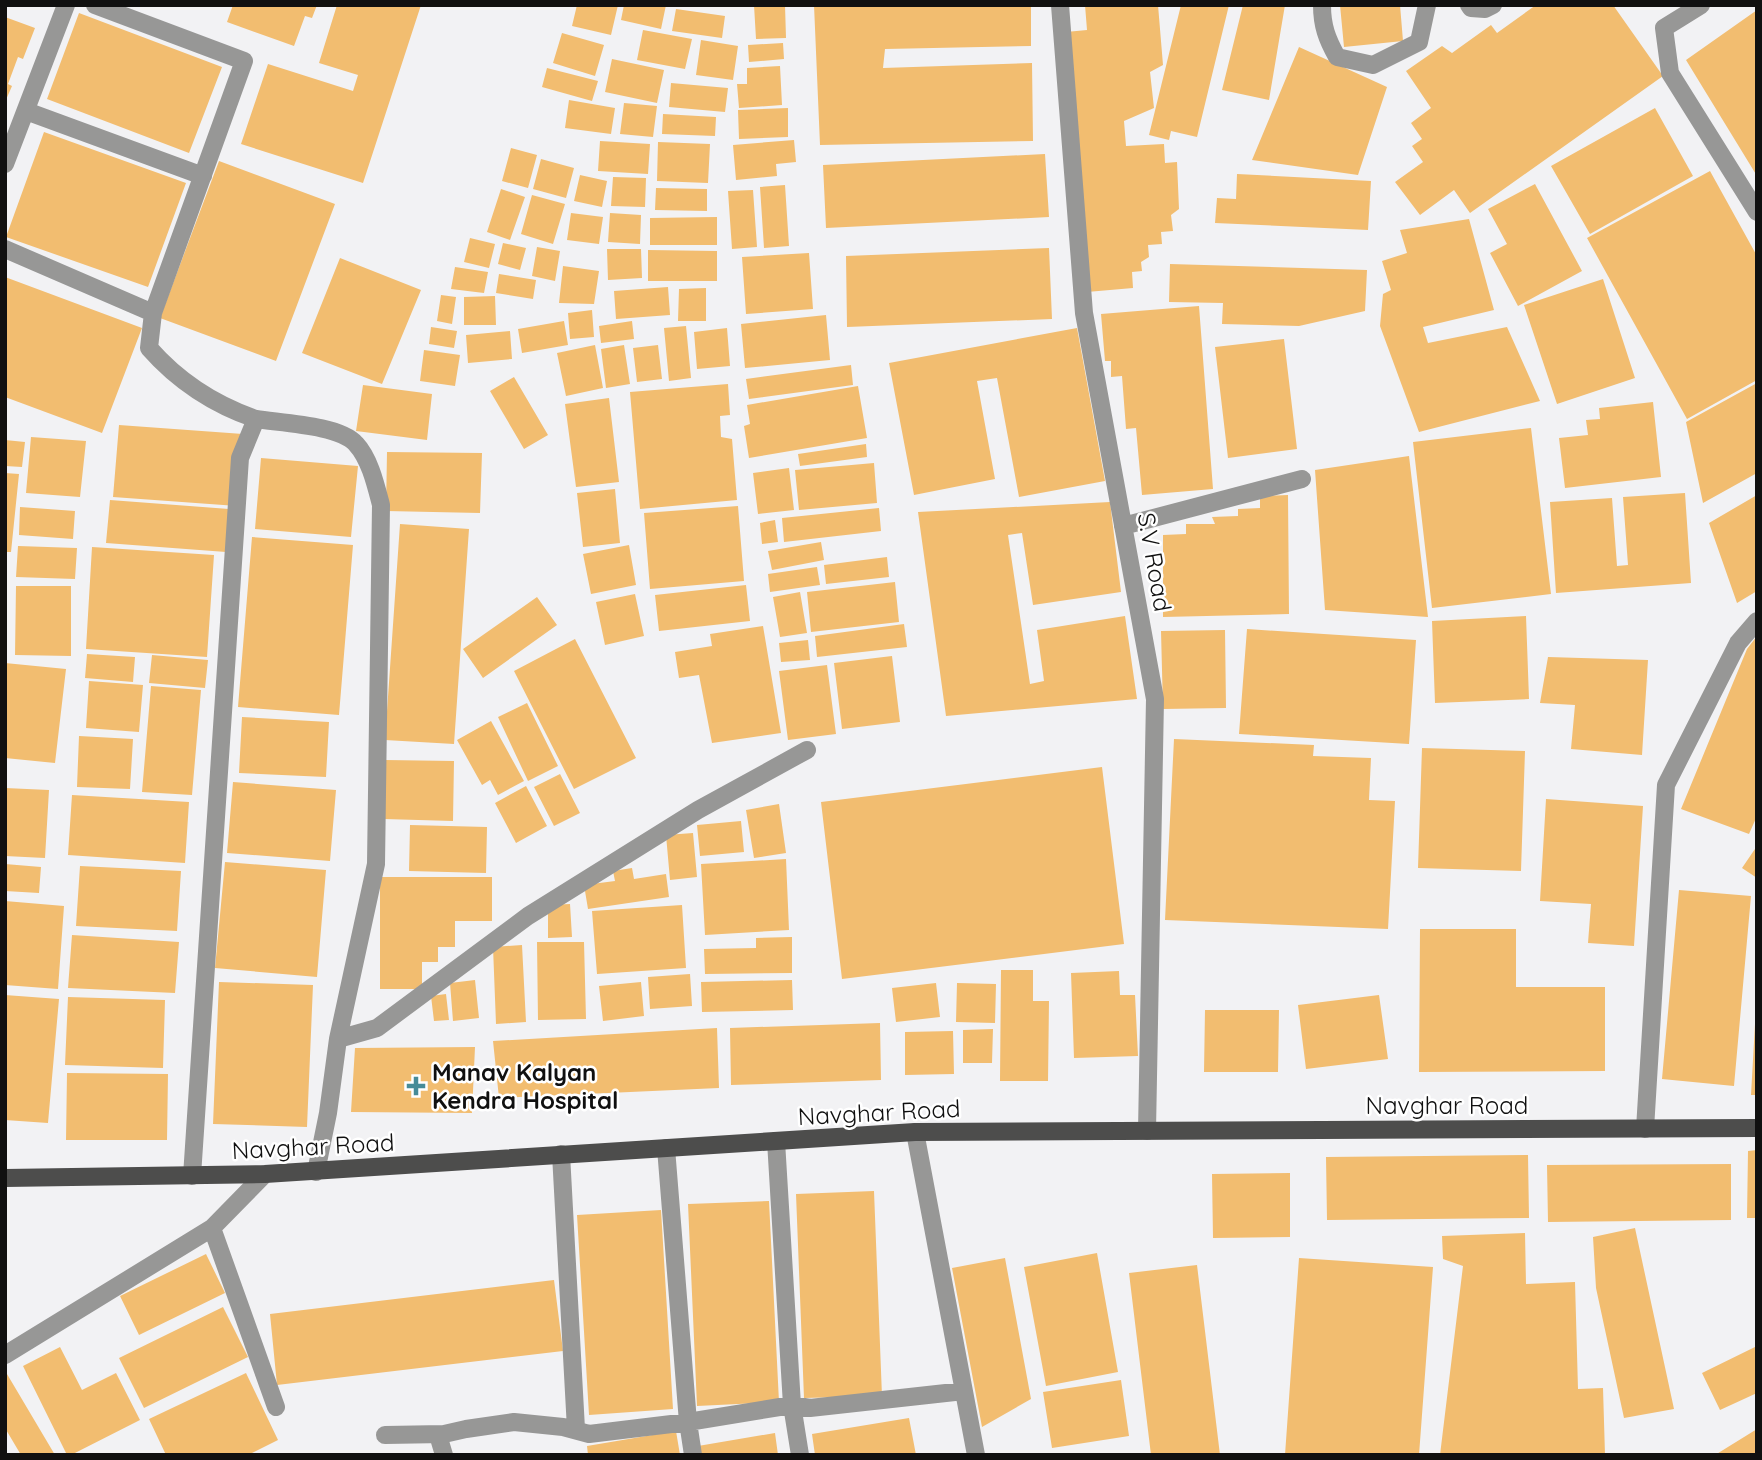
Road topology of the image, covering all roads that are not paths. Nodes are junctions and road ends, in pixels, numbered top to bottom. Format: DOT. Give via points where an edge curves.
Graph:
graph roads {
  1 [pos="66,5"];
  2 [pos="95,5"];
  3 [pos="1060,5"];
  4 [pos="1322,5"];
  5 [pos="1427,5"];
  6 [pos="1469,5"];
  7 [pos="1493,5"];
  8 [pos="1701,5"];
  9 [pos="26,111"];
  10 [pos="5,164"];
  11 [pos="203,176"];
  12 [pos="1755,205"];
  13 [pos="5,249"];
  14 [pos="153,313"];
  15 [pos="256,419"];
  16 [pos="1302,479"];
  17 [pos="1123,526"];
  18 [pos="1757,621"];
  19 [pos="807,750"];
  20 [pos="338,1039"];
  21 [pos="1757,1128"];
  22 [pos="1645,1129"];
  23 [pos="1147,1131"];
  24 [pos="915,1132"];
  25 [pos="775,1141"];
  26 [pos="666,1148"];
  27 [pos="561,1154"];
  28 [pos="316,1172"];
  29 [pos="265,1174"];
  30 [pos="192,1176"];
  31 [pos="5,1178"];
  32 [pos="212,1228"];
  33 [pos="5,1355"];
  34 [pos="964,1391"];
  35 [pos="792,1405"];
  36 [pos="276,1407"];
  37 [pos="688,1422"];
  38 [pos="576,1429"];
  39 [pos="438,1435"];
  40 [pos="385,1436"];
  41 [pos="444,1455"];
  42 [pos="693,1455"];
  43 [pos="800,1455"];
  44 [pos="976,1455"];
  1 -- 9 [label="street"];
  2 -- 11 [label="street" via="244,61"];
  3 -- 17 [label="street, S.V Road" via="1084,313"];
  4 -- 5 [label="street" via="1322,23 1337,57 1373,65 1419,42"];
  6 -- 7 [label="street" via="1485,9"];
  8 -- 12 [label="street" via="1664,28 1670,73"];
  9 -- 10 [label="street"];
  9 -- 11 [label="street"];
  11 -- 14 [label="street"];
  13 -- 14 [label="street"];
  14 -- 15 [label="street" via="149,348 165,367 205,396"];
  15 -- 20 [label="street" via="334,430 356,443 372,472 381,505 376,864"];
  15 -- 30 [label="street" via="240,458"];
  16 -- 17 [label="street"];
  17 -- 23 [label="street, S.V Road" via="1155,699"];
  18 -- 22 [label="street" via="1738,643 1666,785"];
  19 -- 20 [label="street" via="698,810 528,916 377,1028"];
  20 -- 28 [label="street"];
  21 -- 22 [label="main road, Navghar Road"];
  22 -- 23 [label="main road, Navghar Road"];
  23 -- 24 [label="main road, Navghar Road"];
  24 -- 25 [label="main road, Navghar Road"];
  24 -- 34 [label="street"];
  25 -- 26 [label="main road, Navghar Road"];
  25 -- 35 [label="street"];
  26 -- 27 [label="main road, Navghar Road"];
  26 -- 37 [label="street"];
  27 -- 28 [label="main road, Navghar Road"];
  27 -- 38 [label="street"];
  28 -- 29 [label="main road, Navghar Road"];
  29 -- 30 [label="main road, Navghar Road"];
  29 -- 32 [label="street"];
  30 -- 31 [label="main road, Navghar Road"];
  32 -- 33 [label="street"];
  32 -- 36 [label="street"];
  34 -- 35 [label="street" via="810,1408"];
  34 -- 44 [label="street"];
  35 -- 37 [label="street"];
  35 -- 43 [label="street"];
  37 -- 38 [label="street" via="589,1434"];
  37 -- 42 [label="street"];
  38 -- 39 [label="street" via="514,1422"];
  39 -- 40 [label="street"];
  39 -- 41 [label="street"];
}
